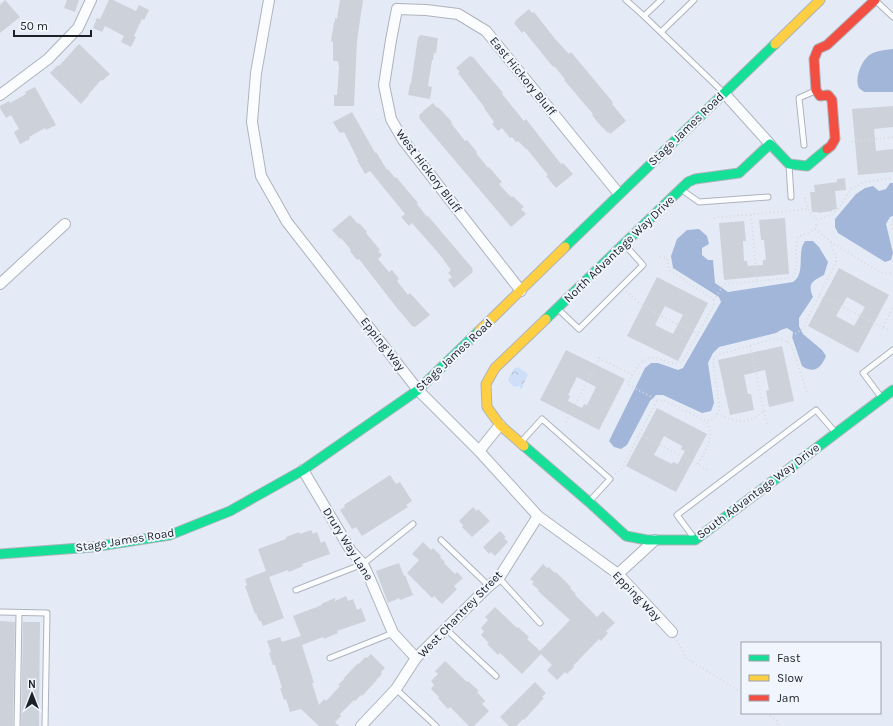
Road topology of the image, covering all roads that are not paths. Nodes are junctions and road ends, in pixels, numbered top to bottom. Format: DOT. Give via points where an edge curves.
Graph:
graph roads {
  1 [pos="91,0"];
  2 [pos="269,0"];
  3 [pos="660,0"];
  4 [pos="694,0"];
  5 [pos="875,0"];
  6 [pos="630,1"];
  7 [pos="816,1"];
  8 [pos="397,10"];
  9 [pos="644,16"];
  10 [pos="893,17"];
  11 [pos="661,32"];
  12 [pos="816,90"];
  13 [pos="724,93"];
  14 [pos="0,95"];
  15 [pos="770,144"];
  16 [pos="804,144"];
  17 [pos="789,164"];
  18 [pos="681,189"];
  19 [pos="619,194"];
  20 [pos="768,197"];
  21 [pos="791,197"];
  22 [pos="66,224"];
  23 [pos="624,244"];
  24 [pos="0,284"];
  25 [pos="521,291"];
  26 [pos="558,308"];
  27 [pos="893,350"];
  28 [pos="486,384"];
  29 [pos="418,390"];
  30 [pos="893,390"];
  31 [pos="882,398"];
  32 [pos="500,425"];
  33 [pos="835,433"];
  34 [pos="521,443"];
  35 [pos="478,450"];
  36 [pos="303,470"];
  37 [pos="589,502"];
  38 [pos="538,516"];
  39 [pos="412,524"];
  40 [pos="441,540"];
  41 [pos="655,540"];
  42 [pos="695,540"];
  43 [pos="0,554"];
  44 [pos="363,564"];
  45 [pos="618,574"];
  46 [pos="498,578"];
  47 [pos="489,586"];
  48 [pos="296,590"];
  49 [pos="0,612"];
  50 [pos="20,613"];
  51 [pos="540,623"];
  52 [pos="446,629"];
  53 [pos="672,632"];
  54 [pos="393,633"];
  55 [pos="330,658"];
  56 [pos="416,658"];
  57 [pos="496,676"];
  58 [pos="396,689"];
  59 [pos="17,726"];
  60 [pos="45,726"];
  61 [pos="361,726"];
  62 [pos="436,726"];
  1 -- 14 [label="street" via="78,28 48,59"];
  2 -- 29 [label="street, Epping Way" via="256,73 252,122 261,176 287,222"];
  3 -- 9 [label="lane"];
  4 -- 11 [label="lane"];
  5 -- 10 [label="lane"];
  5 -- 12 [label="street" via="827,45 818,49 814,59"];
  6 -- 9 [label="lane"];
  7 -- 13 [label="street, Stage James Road"];
  8 -- 19 [label="street, East Hickory Bluff" via="458,14 486,31"];
  8 -- 25 [label="street, West Hickory Bluff" via="384,85 391,119 404,140"];
  9 -- 11 [label="lane"];
  11 -- 13 [label="lane"];
  12 -- 16 [label="lane" via="799,98"];
  12 -- 17 [label="street" via="820,96 828,95 832,100 835,139 831,146 807,166"];
  13 -- 15 [label="street"];
  13 -- 19 [label="street, Stage James Road"];
  15 -- 17 [label="street"];
  15 -- 18 [label="street, North Advantage Way Drive" via="739,173 695,179"];
  17 -- 21 [label="lane"];
  18 -- 20 [label="lane" via="699,202"];
  18 -- 23 [label="street, North Advantage Way Drive"];
  19 -- 25 [label="street, Stage James Road"];
  22 -- 24 [label="street"];
  23 -- 26 [label="street, North Advantage Way Drive"];
  23 -- 26 [label="lane" via="643,265 579,329"];
  25 -- 29 [label="street, Stage James Road"];
  26 -- 28 [label="street, North Advantage Way Drive" via="495,368"];
  27 -- 31 [label="lane" via="863,373"];
  28 -- 32 [label="street, South Advantage Way Drive" via="487,407"];
  29 -- 35 [label="street, Epping Way"];
  29 -- 36 [label="street, Stage James Road"];
  30 -- 31 [label="street, South Advantage Way Drive"];
  31 -- 33 [label="street, South Advantage Way Drive"];
  32 -- 34 [label="street, South Advantage Way Drive"];
  32 -- 35 [label="street"];
  33 -- 42 [label="street, South Advantage Way Drive"];
  33 -- 42 [label="lane" via="816,410 677,515"];
  34 -- 37 [label="street, South Advantage Way Drive"];
  34 -- 37 [label="lane" via="542,419 610,479"];
  35 -- 38 [label="street, Epping Way"];
  36 -- 43 [label="street, Stage James Road" via="230,511 170,535 93,547"];
  36 -- 44 [label="street, Drury Way Lane" via="351,551"];
  37 -- 41 [label="street, South Advantage Way Drive" via="626,536"];
  38 -- 45 [label="street, Epping Way"];
  38 -- 46 [label="street, West Chantrey Street"];
  39 -- 44 [label="lane"];
  40 -- 47 [label="lane"];
  41 -- 42 [label="street, South Advantage Way Drive"];
  41 -- 45 [label="street"];
  44 -- 48 [label="lane"];
  44 -- 54 [label="street, Drury Way Lane"];
  45 -- 53 [label="street, Epping Way"];
  46 -- 47 [label="street, West Chantrey Street"];
  46 -- 51 [label="lane"];
  47 -- 52 [label="street, West Chantrey Street"];
  49 -- 50 [label="lane"];
  50 -- 59 [label="lane"];
  50 -- 60 [label="lane" via="47,613"];
  52 -- 56 [label="street, West Chantrey Street"];
  52 -- 57 [label="lane"];
  54 -- 55 [label="lane"];
  54 -- 56 [label="street, Drury Way Lane"];
  56 -- 58 [label="street, West Chantrey Street"];
  58 -- 61 [label="street, West Chantrey Street"];
  58 -- 62 [label="lane"];
}
